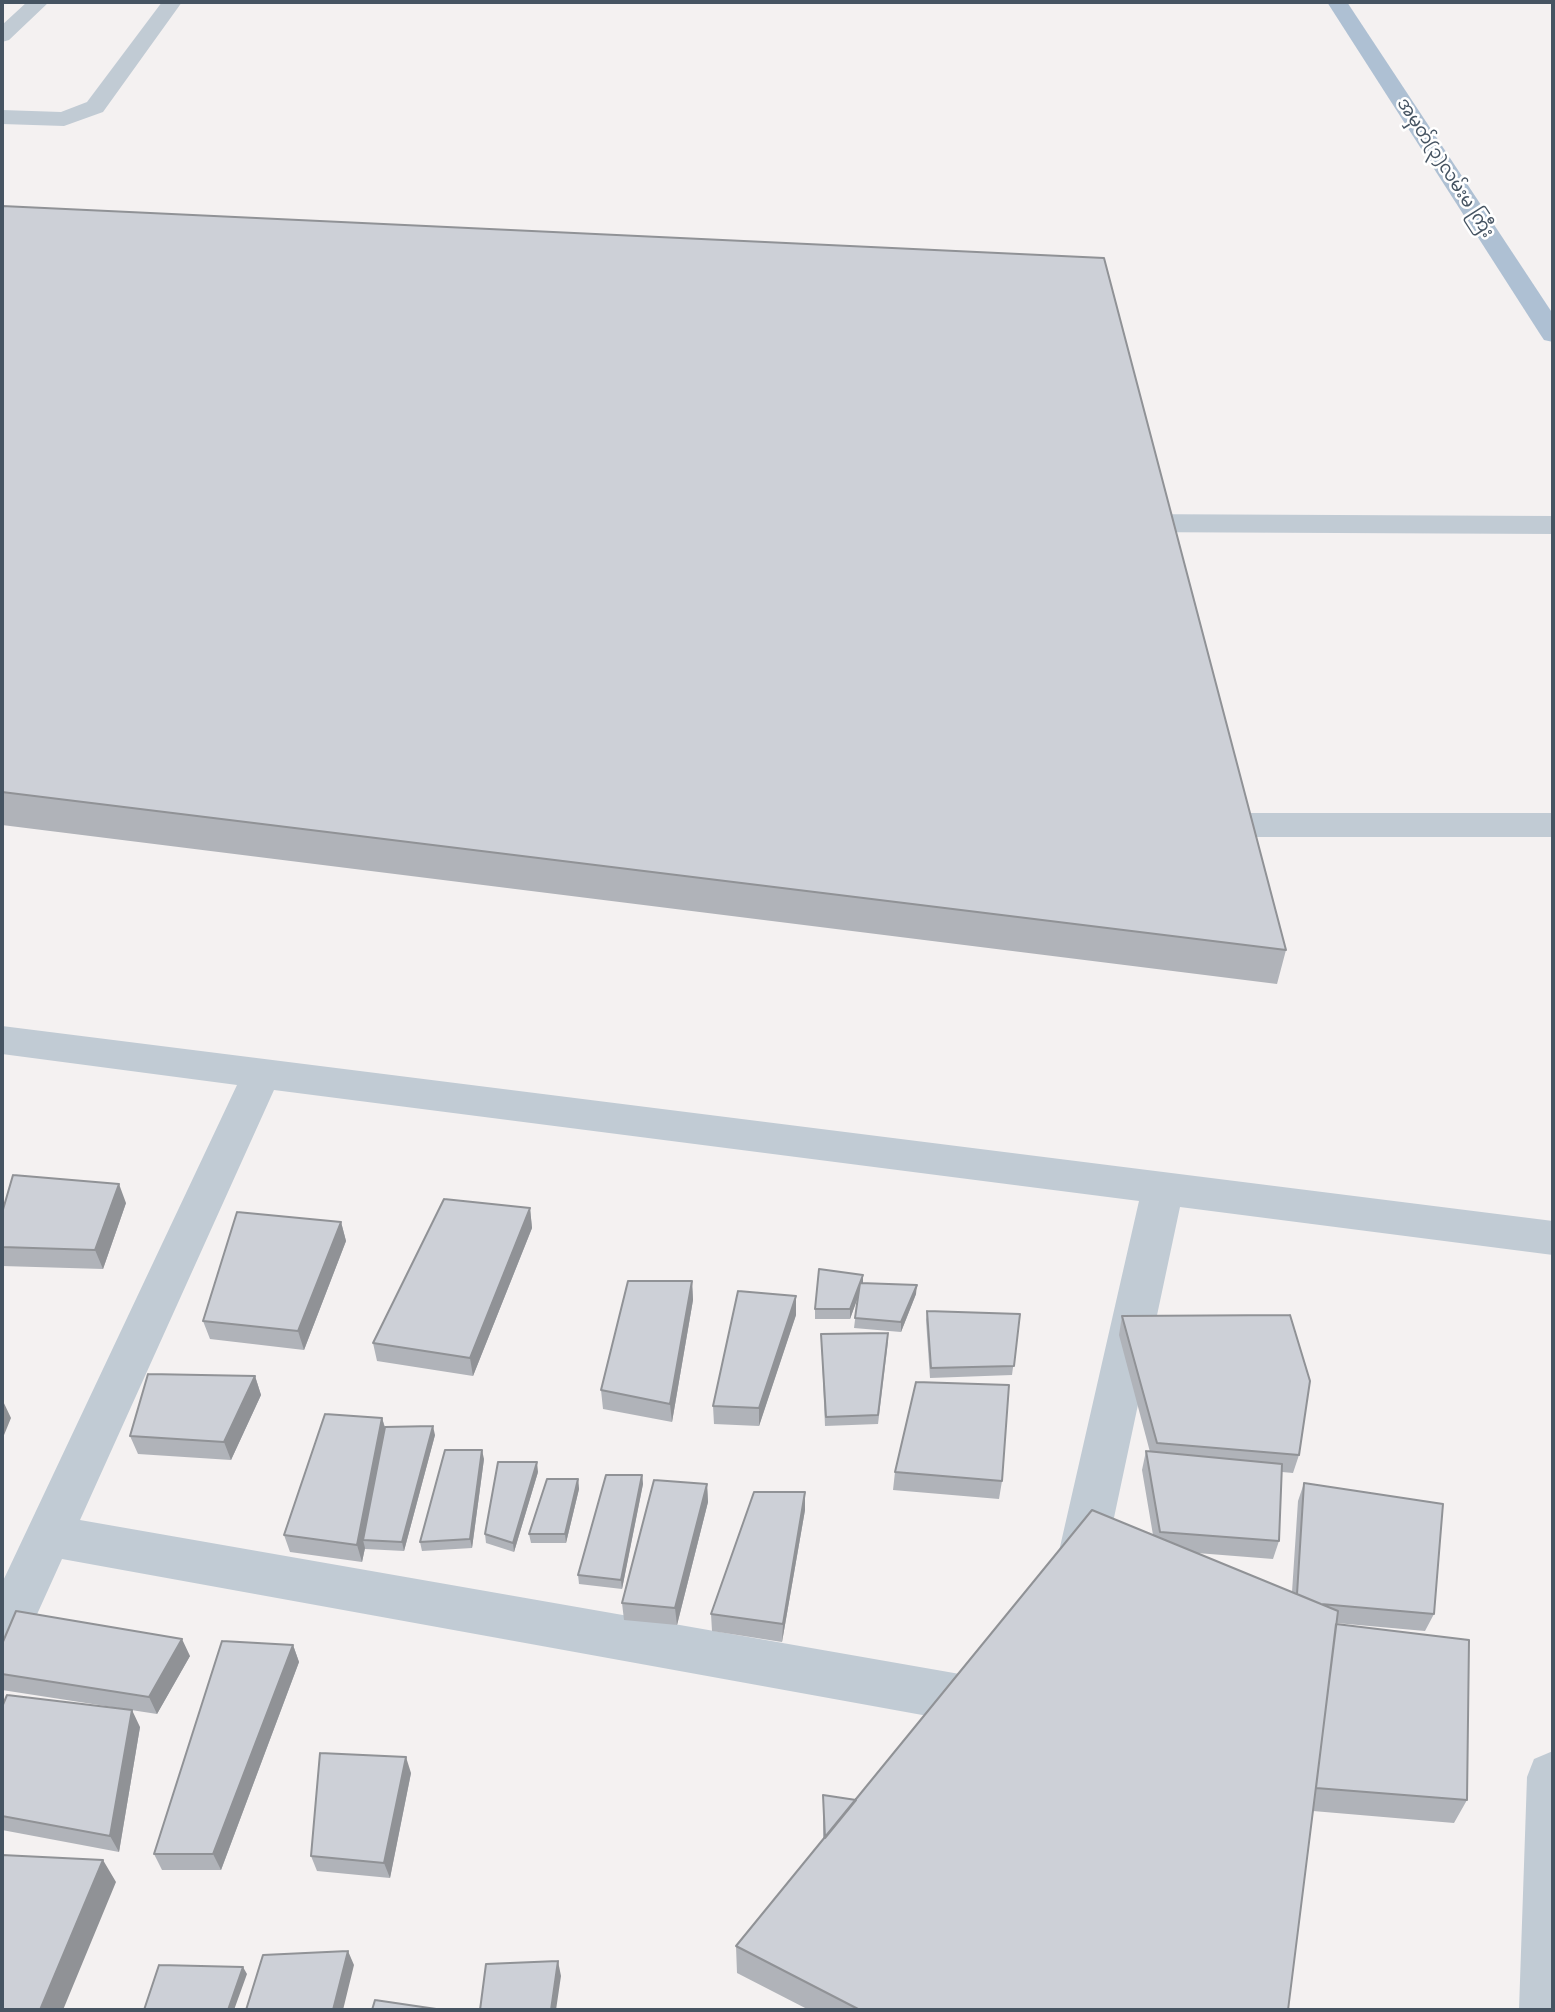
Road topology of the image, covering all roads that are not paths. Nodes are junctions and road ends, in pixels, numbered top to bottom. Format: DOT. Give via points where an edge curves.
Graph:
graph roads {
  1 [pos="39,2"];
  2 [pos="172,2"];
  3 [pos="1336,2"];
  4 [pos="2,36"];
  5 [pos="2,117"];
  6 [pos="1553,334"];
  7 [pos="1091,523"];
  8 [pos="1553,524"];
  9 [pos="1176,825"];
  10 [pos="1553,825"];
  11 [pos="2,1040"];
  12 [pos="262,1073"];
  13 [pos="1163,1187"];
  14 [pos="1553,1238"];
  15 [pos="51,1536"];
  16 [pos="1071,1608"];
  17 [pos="2,1636"];
  18 [pos="1034,1712"];
  19 [pos="1553,1777"];
  20 [pos="1547,2010"];
  1 -- 4 [label="street"];
  2 -- 5 [label="street" via="95,107 64,119"];
  3 -- 6 [label="main road, အမှတ်(၃)လမ်းမ ကြီး"];
  7 -- 8 [label="street"];
  9 -- 10 [label="street"];
  11 -- 12 [label="street"];
  12 -- 13 [label="street"];
  12 -- 15 [label="street"];
  13 -- 14 [label="street"];
  13 -- 16 [label="street"];
  15 -- 17 [label="street"];
  15 -- 18 [label="street"];
  19 -- 20 [label="street"];
}
